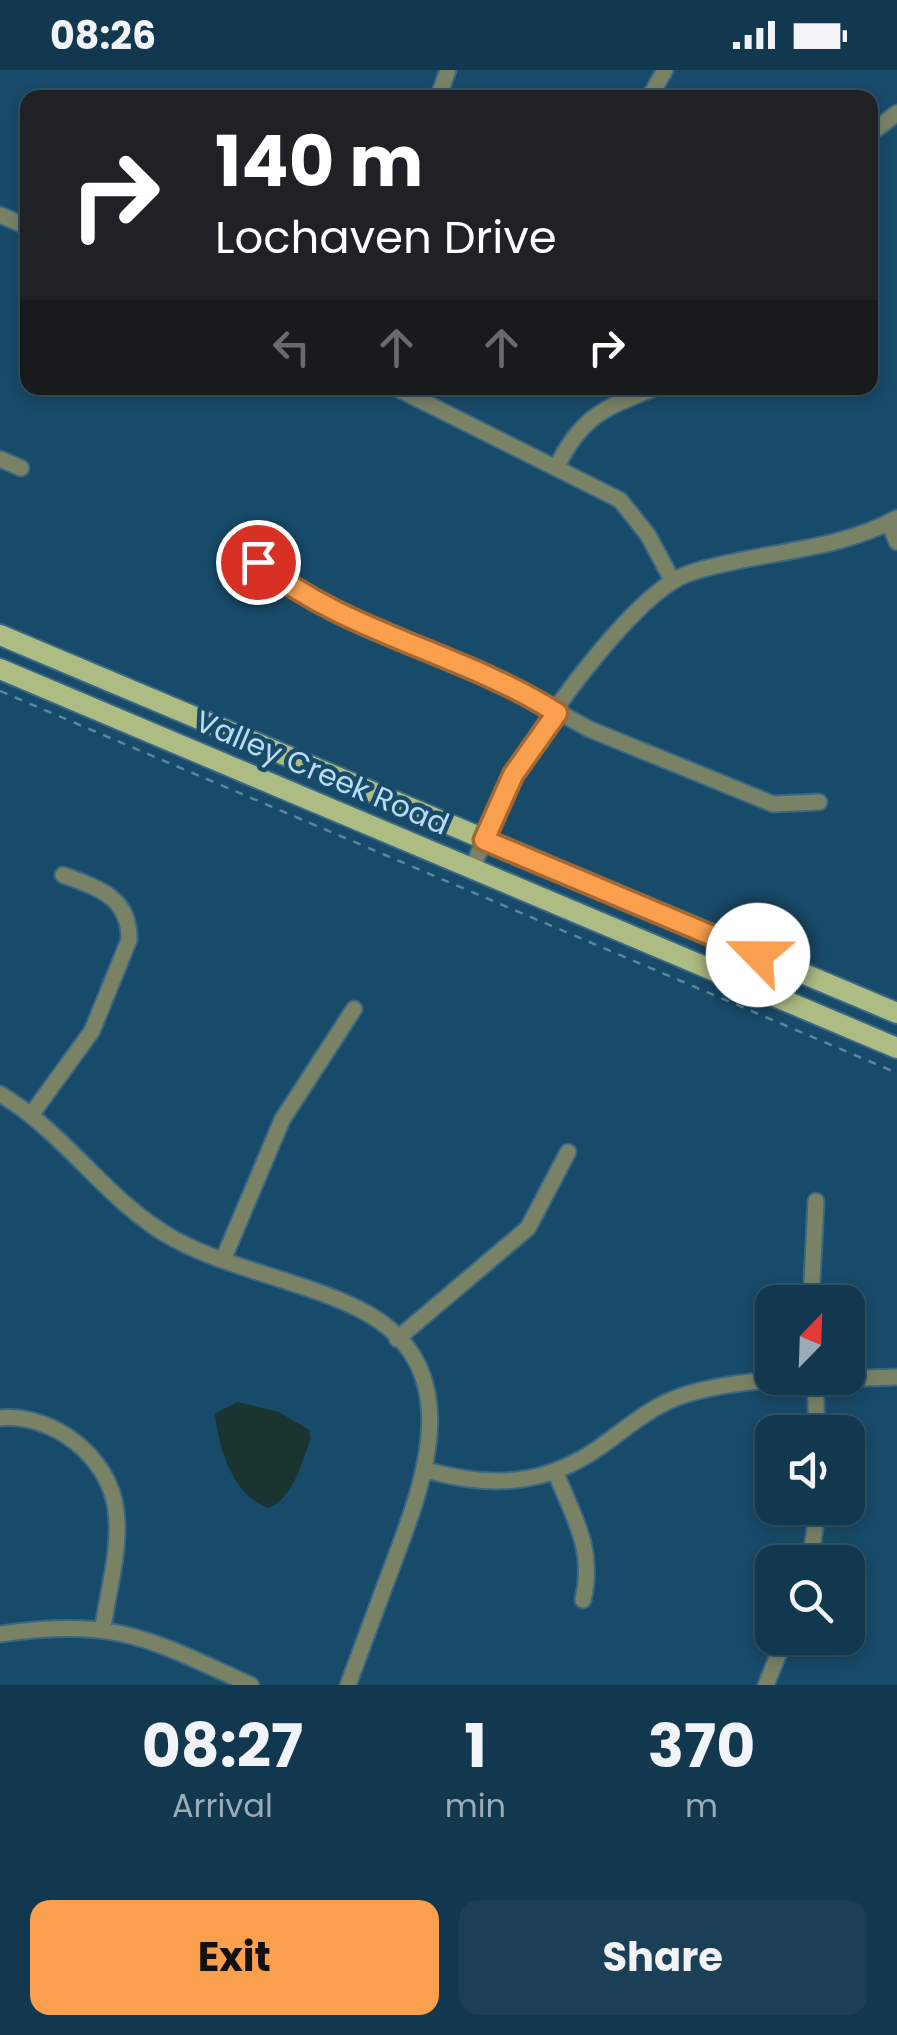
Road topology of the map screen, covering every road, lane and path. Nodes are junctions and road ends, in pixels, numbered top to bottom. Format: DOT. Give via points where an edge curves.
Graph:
graph roads {
  1 [pos="410,395"];
  2 [pos="637,395"];
  3 [pos="0,460"];
  4 [pos="556,466"];
  5 [pos="21,468"];
  6 [pos="893,521"];
  7 [pos="897,542"];
  8 [pos="258,562"];
  9 [pos="672,580"];
  10 [pos="0,635"];
  11 [pos="0,669"];
  12 [pos="0,692"];
  13 [pos="557,713"];
  14 [pos="818,802"];
  15 [pos="484,840"];
  16 [pos="472,869"];
  17 [pos="64,875"];
  18 [pos="354,1009"];
  19 [pos="897,1014"];
  20 [pos="897,1048"];
  21 [pos="897,1074"];
  22 [pos="0,1094"];
  23 [pos="31,1115"];
  24 [pos="568,1152"];
  25 [pos="816,1200"];
  26 [pos="223,1260"];
  27 [pos="812,1285"];
  28 [pos="397,1339"];
  29 [pos="897,1377"];
  30 [pos="865,1378"];
  31 [pos="755,1383"];
  32 [pos="0,1418"];
  33 [pos="426,1470"];
  34 [pos="556,1472"];
  35 [pos="584,1600"];
  36 [pos="103,1627"];
  37 [pos="0,1634"];
  38 [pos="778,1655"];
  39 [pos="251,1685"];
  40 [pos="348,1685"];
  41 [pos="766,1685"];
  1 -- 4 [label="street"];
  2 -- 4 [label="street" via="583,424"];
  3 -- 5 [label="street"];
  4 -- 9 [label="street" via="620,500"];
  6 -- 7 [label="street"];
  6 -- 9 [label="street" via="834,542"];
  8 -- 13 [label="street" via="313,600 515,688"];
  9 -- 13 [label="street" via="630,615"];
  10 -- 15 [label="main road, Valley Creek Road"];
  11 -- 16 [label="main road, Valley Creek Road"];
  12 -- 21 [label="path"];
  13 -- 14 [label="street" via="772,804"];
  13 -- 15 [label="street" via="513,775"];
  15 -- 16 [label="street"];
  15 -- 19 [label="main road, Valley Creek Road"];
  16 -- 20 [label="main road, Valley Creek Road"];
  17 -- 23 [label="street" via="115,898 130,940 86,1042"];
  18 -- 26 [label="street" via="282,1120"];
  22 -- 23 [label="street"];
  23 -- 26 [label="street" via="130,1210"];
  24 -- 28 [label="street" via="528,1228"];
  25 -- 27 [label="street"];
  26 -- 28 [label="street" via="363,1311"];
  28 -- 33 [label="street" via="428,1396 432,1444"];
  29 -- 30 [label="street"];
  31 -- 34 [label="street" via="679,1396"];
  32 -- 36 [label="street" via="30,1419 65,1434 106,1480 117,1533"];
  33 -- 34 [label="street" via="484,1483"];
  33 -- 40 [label="street"];
  34 -- 35 [label="street" via="587,1553"];
  36 -- 37 [label="street"];
  36 -- 39 [label="street" via="150,1640"];
  38 -- 41 [label="street"];
}
